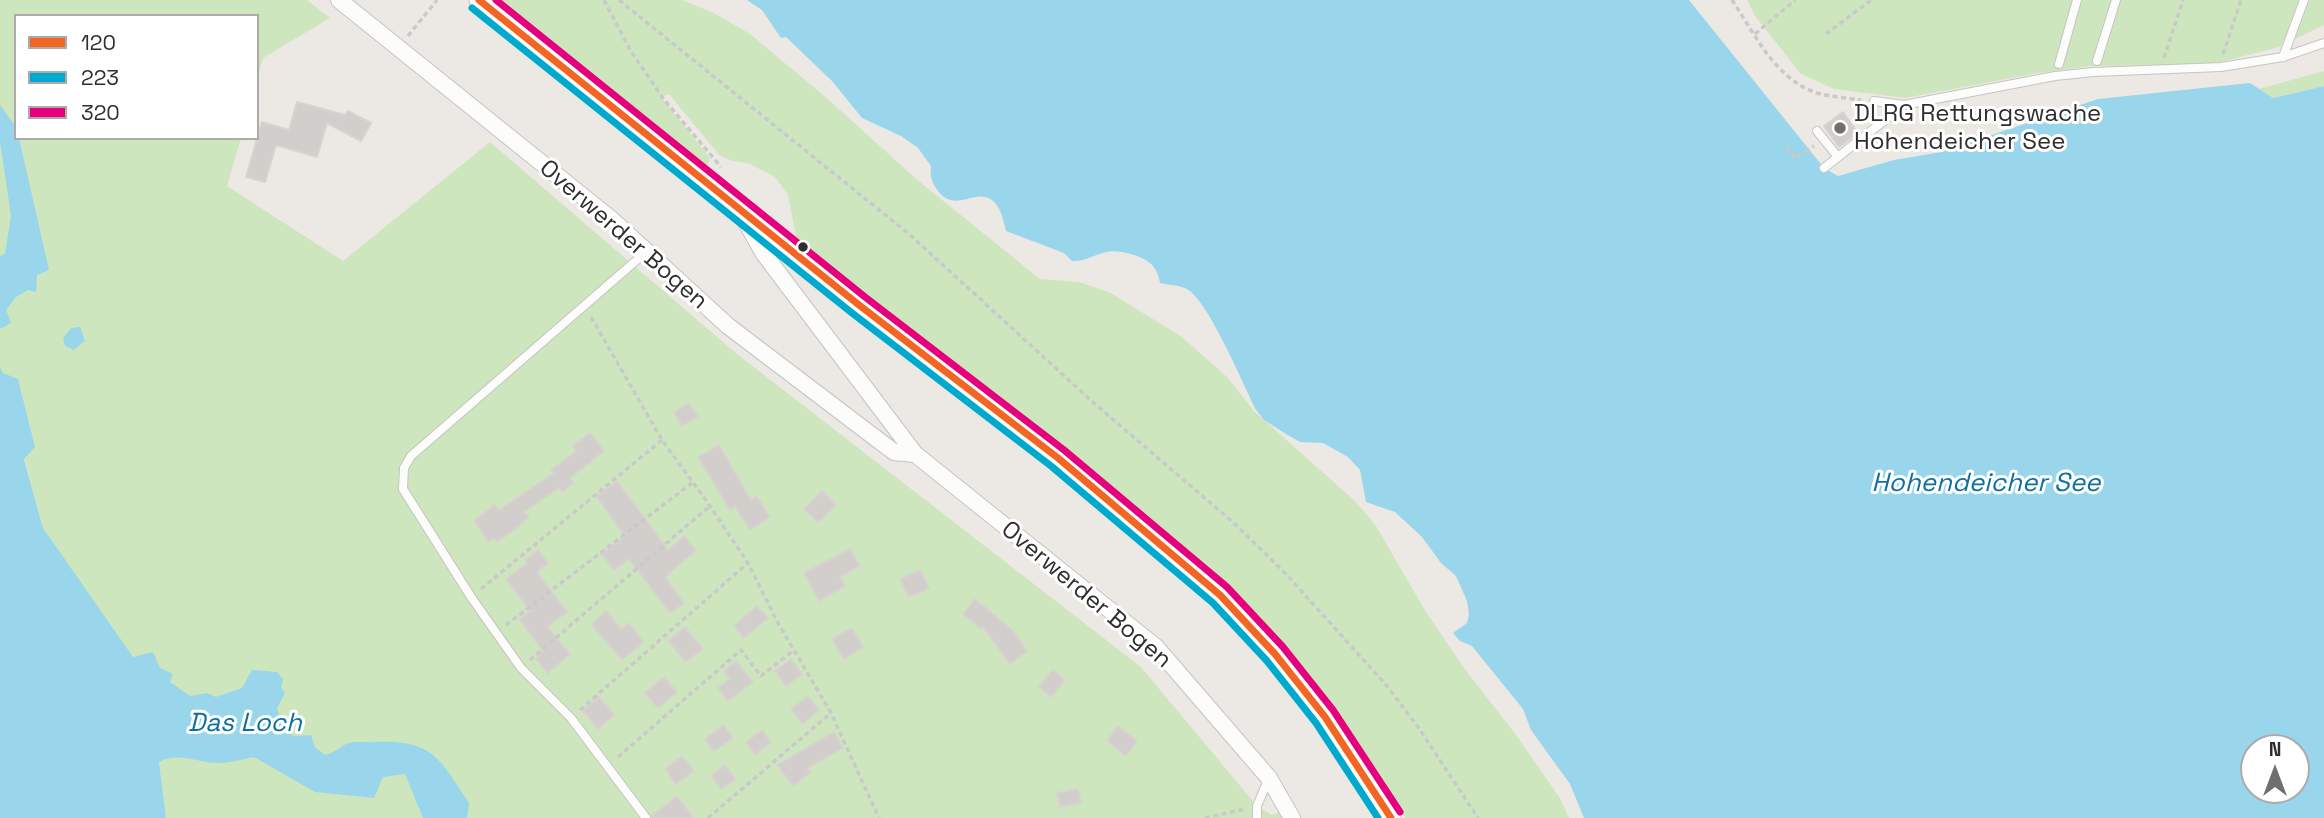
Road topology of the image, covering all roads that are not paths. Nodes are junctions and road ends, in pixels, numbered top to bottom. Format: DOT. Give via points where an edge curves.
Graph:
graph roads {
  1 [pos="339,0"];
  2 [pos="479,0"];
  3 [pos="2077,0"];
  4 [pos="2116,0"];
  5 [pos="2304,0"];
  6 [pos="2324,43"];
  7 [pos="2283,57"];
  8 [pos="2097,61"];
  9 [pos="2059,64"];
  10 [pos="1874,101"];
  11 [pos="1903,105"];
  12 [pos="1817,131"];
  13 [pos="1838,157"];
  14 [pos="1824,168"];
  15 [pos="736,205"];
  16 [pos="646,252"];
  17 [pos="915,454"];
  18 [pos="1269,778"];
  19 [pos="646,818"];
  20 [pos="1257,818"];
  21 [pos="1292,818"];
  22 [pos="1391,818"];
  1 -- 16 [label="street, Overwerder Bogen"];
  2 -- 15 [label="street"];
  3 -- 9 [label="lane"];
  4 -- 8 [label="lane"];
  5 -- 7 [label="lane"];
  6 -- 7 [label="lane"];
  7 -- 11 [label="lane" via="2221,67 2055,76"];
  10 -- 11 [label="lane"];
  11 -- 13 [label="lane"];
  12 -- 13 [label="lane"];
  13 -- 14 [label="lane"];
  15 -- 17 [label="street, Overwerder Bogen" via="764,254"];
  15 -- 22 [label="street" via="1058,458 1220,595 1325,717"];
  16 -- 17 [label="street, Overwerder Bogen" via="728,326 894,452"];
  16 -- 19 [label="lane" via="411,456 404,468 402,489 521,668 571,718"];
  17 -- 18 [label="street, Overwerder Bogen" via="1156,647"];
  18 -- 20 [label="lane"];
  18 -- 21 [label="street, Overwerder Bogen"];
}
